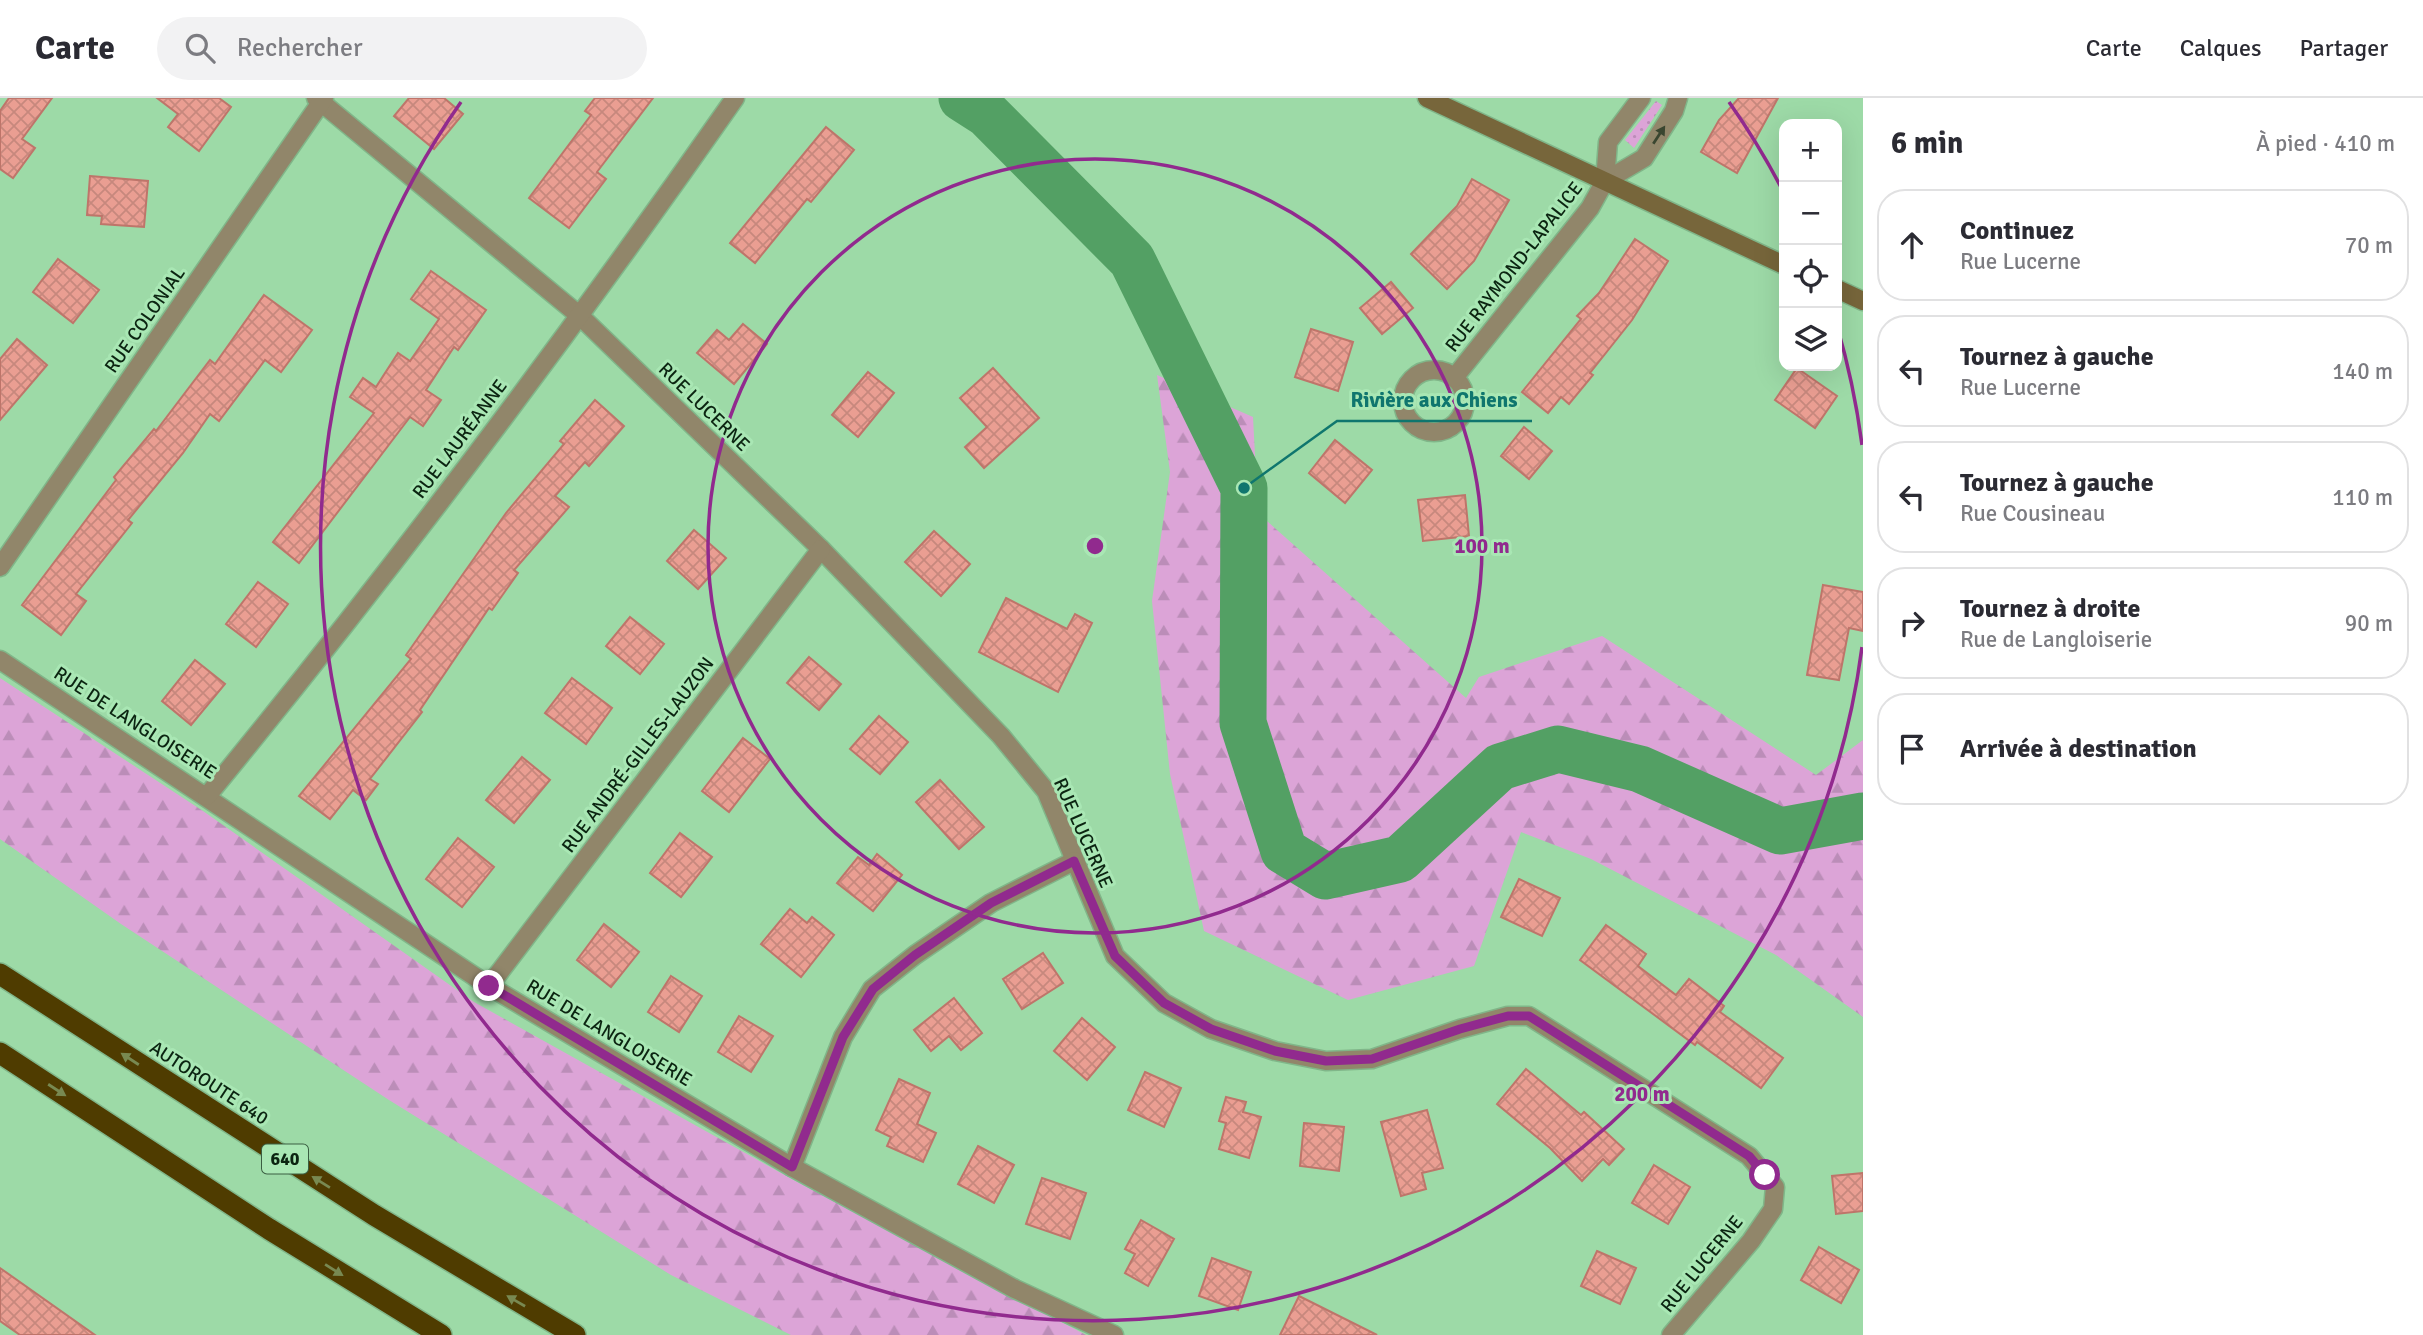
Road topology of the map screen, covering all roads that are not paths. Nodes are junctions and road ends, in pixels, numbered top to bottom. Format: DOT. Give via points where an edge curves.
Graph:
graph roads {
  1 [pos="735,98"];
  2 [pos="1427,98"];
  3 [pos="1641,98"];
  4 [pos="1678,98"];
  5 [pos="320,99"];
  6 [pos="1605,181"];
  7 [pos="1779,263"];
  8 [pos="1842,291"];
  9 [pos="1863,301"];
  10 [pos="580,316"];
  11 [pos="1454,378"];
  12 [pos="821,549"];
  13 [pos="0,567"];
  14 [pos="0,660"];
  15 [pos="207,796"];
  16 [pos="1074,861"];
  17 [pos="0,974"];
  18 [pos="489,986"];
  19 [pos="0,1053"];
  20 [pos="792,1167"];
  21 [pos="441,1335"];
  22 [pos="575,1335"];
  23 [pos="1114,1335"];
  24 [pos="1671,1335"];
  1 -- 10 [label="street, RUE LAURÉANNE"];
  2 -- 6 [label="street"];
  3 -- 6 [label="street, RUE RAYMOND-LAPALICE" via="1608,142"];
  6 -- 4 [label="street, RUE RAYMOND-LAPALICE, one-way" via="1644,158"];
  5 -- 10 [label="street, RUE LUCERNE"];
  5 -- 13 [label="street, RUE COLONIAL"];
  6 -- 7 [label="street"];
  6 -- 11 [label="street, RUE RAYMOND-LAPALICE" via="1590,208"];
  8 -- 9 [label="street"];
  10 -- 12 [label="street, RUE LUCERNE"];
  10 -- 15 [label="street, RUE LAURÉANNE" via="322,656"];
  12 -- 16 [label="street, RUE LUCERNE" via="1001,736 1046,791"];
  12 -- 18 [label="street, RUE ANDRÉ-GILLES-LAUZON"];
  14 -- 15 [label="street, RUE DE LANGLOISERIE"];
  15 -- 18 [label="street, RUE DE LANGLOISERIE"];
  16 -- 20 [label="street" via="991,903 873,989 843,1037"];
  16 -- 24 [label="street, RUE LUCERNE" via="1115,956 1164,1003 1211,1029 1275,1051 1326,1061 1372,1059 1460,1029 1508,1016 1529,1016 1749,1156 1775,1187 1773,1209"];
  22 -- 17 [label="highway, AUTOROUTE 640 / 640, one-way" via="373,1215"];
  18 -- 20 [label="street, RUE DE LANGLOISERIE"];
  19 -- 21 [label="highway, one-way"];
  20 -- 23 [label="street, RUE DE LANGLOISERIE" via="1015,1289"];
}
